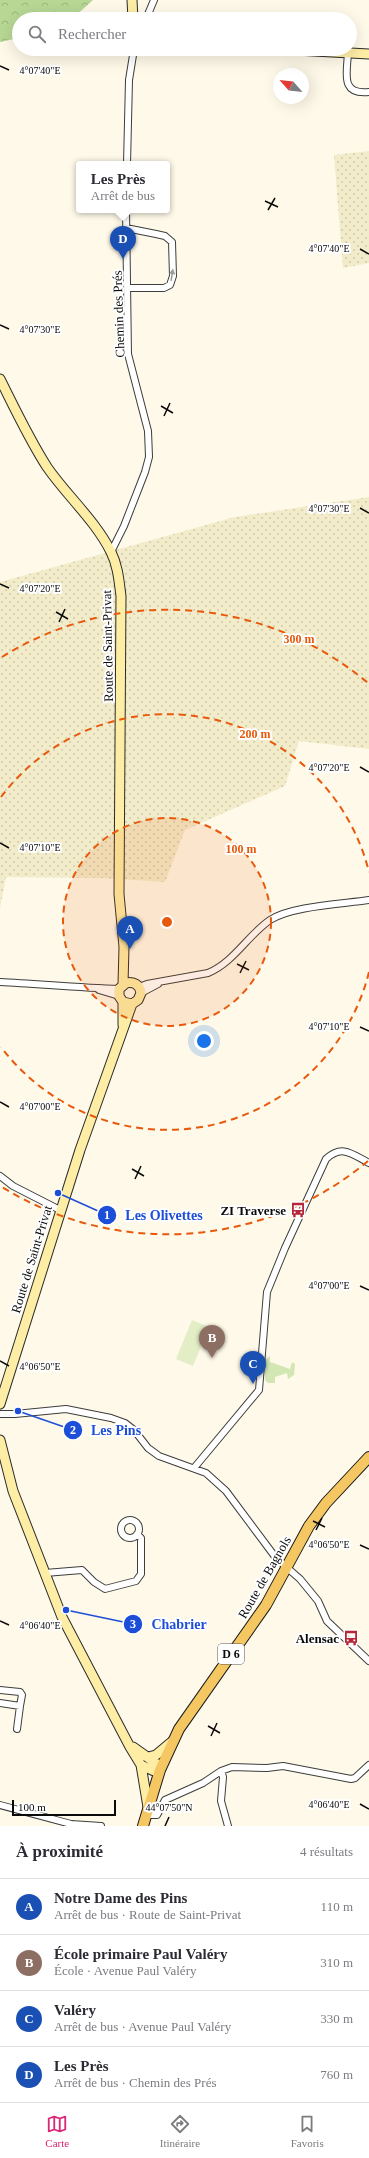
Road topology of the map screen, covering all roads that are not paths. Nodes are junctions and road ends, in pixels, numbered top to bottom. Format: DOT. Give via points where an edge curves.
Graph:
graph roads {
  1 [pos="132,0"];
  2 [pos="154,0"];
  3 [pos="133,12"];
  4 [pos="149,12"];
  5 [pos="357,53"];
  6 [pos="369,54"];
  7 [pos="133,56"];
  8 [pos="348,56"];
  9 [pos="369,92"];
  10 [pos="127,161"];
  11 [pos="126,213"];
  12 [pos="126,228"];
  13 [pos="128,288"];
  14 [pos="0,379"];
  15 [pos="112,552"];
  16 [pos="369,900"];
  17 [pos="0,982"];
  18 [pos="128,990"];
  19 [pos="132,1004"];
  20 [pos="122,1033"];
  21 [pos="369,1163"];
  22 [pos="0,1176"];
  23 [pos="60,1210"];
  24 [pos="0,1404"];
  25 [pos="0,1414"];
  26 [pos="0,1440"];
  27 [pos="369,1457"];
  28 [pos="194,1468"];
  29 [pos="137,1534"];
  30 [pos="287,1566"];
  31 [pos="45,1573"];
  32 [pos="369,1661"];
  33 [pos="0,1690"];
  34 [pos="0,1703"];
  35 [pos="20,1706"];
  36 [pos="17,1729"];
  37 [pos="174,1740"];
  38 [pos="143,1760"];
  39 [pos="369,1765"];
  40 [pos="160,1770"];
  41 [pos="221,1771"];
  42 [pos="0,1805"];
  43 [pos="147,1811"];
  44 [pos="101,1826"];
  45 [pos="143,1826"];
  46 [pos="228,1826"];
  1 -- 3 [label="street"];
  2 -- 4 [label="street"];
  5 -- 6 [label="street"];
  7 -- 10 [label="street" via="129,80"];
  8 -- 9 [label="street" via="349,87 359,94"];
  11 -- 12 [label="street, Chemin des Prés"];
  12 -- 13 [label="street, Chemin des Prés"];
  13 -- 12 [label="street, one-way" via="164,288 170,285 174,263 172,242 165,236"];
  13 -- 15 [label="street, Chemin des Prés" via="128,354 148,431 148,457 132,506"];
  14 -- 15 [label="street, Route de Saint-Privat" via="48,468"];
  15 -- 18 [label="street, Route de Saint-Privat" via="121,596 119,894"];
  16 -- 18 [label="street" via="287,912 270,920 224,965 208,974"];
  17 -- 18 [label="street"];
  18 -- 19 [label="street"];
  18 -- 19 [label="street, Route de Saint-Privat" via="138,1000"];
  18 -- 20 [label="street, Route de Saint-Privat"];
  19 -- 20 [label="street, Route de Saint-Privat"];
  20 -- 23 [label="street, Route de Saint-Privat"];
  21 -- 28 [label="street" via="345,1150 333,1152 326,1159 284,1248 267,1292 259,1390"];
  22 -- 23 [label="street"];
  23 -- 24 [label="street, Route de Saint-Privat"];
  25 -- 28 [label="street" via="66,1409 111,1418 125,1423 134,1430 148,1448 159,1456"];
  26 -- 31 [label="street" via="14,1491"];
  27 -- 30 [label="main road, Route de Bagnols / D 6" via="318,1514 301,1538"];
  28 -- 30 [label="street" via="217,1482 276,1558"];
  29 -- 31 [label="street" via="141,1538 141,1574 136,1581 105,1589 82,1570"];
  30 -- 32 [label="street" via="318,1602 327,1621"];
  30 -- 37 [label="main road, Route de Bagnols / D 6" via="263,1610 207,1687"];
  31 -- 38 [label="street" via="62,1617 128,1742"];
  33 -- 35 [label="street" via="20,1692"];
  34 -- 35 [label="street"];
  35 -- 36 [label="street"];
  37 -- 38 [label="street" via="156,1755"];
  37 -- 40 [label="main road, Route de Bagnols / D 6"];
  38 -- 40 [label="street" via="154,1771"];
  38 -- 43 [label="street"];
  39 -- 41 [label="street" via="355,1778 350,1779 283,1766 232,1767"];
  40 -- 43 [label="main road, Route de Bagnols / D 6"];
  41 -- 43 [label="street" via="203,1783 166,1800 157,1815"];
  41 -- 46 [label="street" via="224,1777 221,1801"];
  42 -- 44 [label="street" via="71,1824"];
  43 -- 45 [label="main road, Route de Bagnols / D 6"];
}
